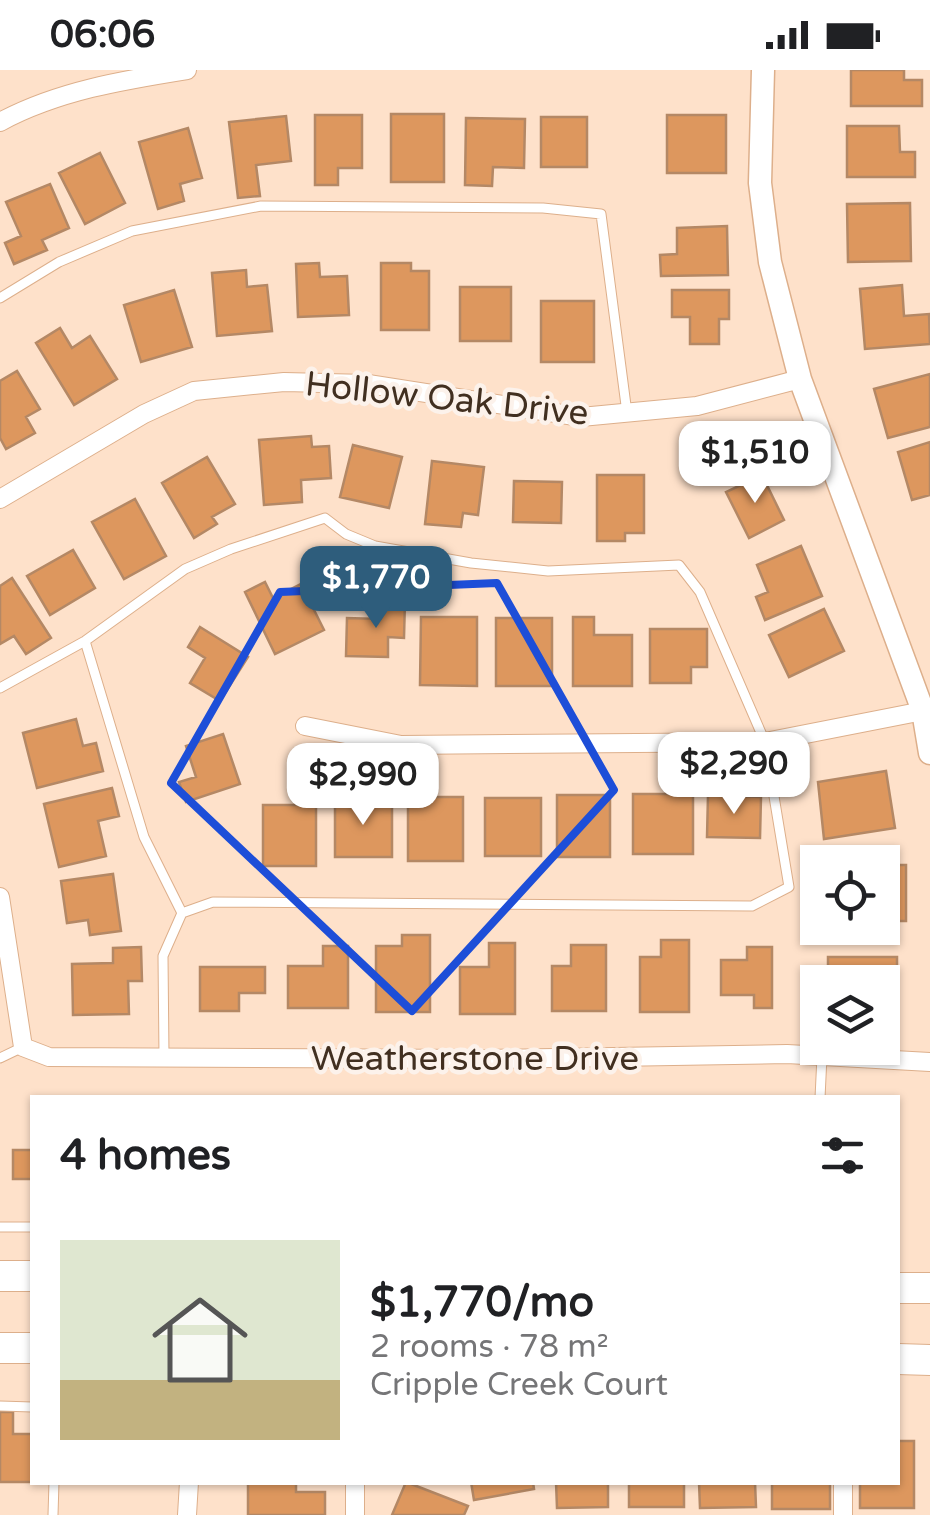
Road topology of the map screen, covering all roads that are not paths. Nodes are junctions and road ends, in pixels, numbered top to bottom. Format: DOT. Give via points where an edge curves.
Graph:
graph roads {
  1 [pos="188,70"];
  2 [pos="764,70"];
  3 [pos="0,122"];
  4 [pos="0,298"];
  5 [pos="800,379"];
  6 [pos="627,413"];
  7 [pos="2,493"];
  8 [pos="84,640"];
  9 [pos="0,688"];
  10 [pos="923,711"];
  11 [pos="305,726"];
  12 [pos="765,742"];
  13 [pos="930,753"];
  14 [pos="0,897"];
  15 [pos="182,913"];
  16 [pos="22,1047"];
  17 [pos="800,1056"];
  18 [pos="0,1058"];
  19 [pos="164,1060"];
  20 [pos="900,1060"];
  21 [pos="930,1062"];
  22 [pos="822,1065"];
  23 [pos="820,1095"];
  24 [pos="0,1227"];
  25 [pos="30,1227"];
  26 [pos="0,1276"];
  27 [pos="30,1276"];
  28 [pos="900,1288"];
  29 [pos="930,1288"];
  30 [pos="0,1348"];
  31 [pos="30,1348"];
  32 [pos="900,1359"];
  33 [pos="930,1360"];
  34 [pos="0,1406"];
  35 [pos="30,1407"];
  36 [pos="54,1485"];
  37 [pos="189,1485"];
  38 [pos="356,1485"];
  39 [pos="843,1485"];
  40 [pos="53,1515"];
  41 [pos="187,1515"];
  42 [pos="355,1515"];
  43 [pos="843,1515"];
  1 -- 3 [label="street" via="115,81"];
  2 -- 5 [label="street" via="760,183 770,262"];
  4 -- 6 [label="lane" via="59,262 132,231 261,206 602,214"];
  5 -- 6 [label="street, Hollow Oak Drive" via="697,406"];
  5 -- 10 [label="street"];
  6 -- 7 [label="street, Hollow Oak Drive" via="581,417 368,384 284,382 194,391"];
  8 -- 9 [label="lane"];
  8 -- 12 [label="lane" via="185,570 324,518 374,546 471,563 548,571 679,565 700,592"];
  8 -- 15 [label="lane" via="144,837"];
  10 -- 12 [label="street"];
  10 -- 13 [label="street"];
  11 -- 12 [label="street" via="400,745"];
  12 -- 15 [label="lane" via="790,887 752,906 213,902"];
  14 -- 16 [label="street"];
  15 -- 19 [label="lane" via="162,956"];
  16 -- 18 [label="lane"];
  16 -- 19 [label="street, Weatherstone Drive" via="49,1058"];
  17 -- 19 [label="street, Weatherstone Drive"];
  20 -- 21 [label="street, Weatherstone Drive"];
  22 -- 23 [label="lane"];
  24 -- 25 [label="lane"];
  26 -- 27 [label="main road"];
  28 -- 29 [label="main road"];
  30 -- 31 [label="main road"];
  32 -- 33 [label="main road"];
  34 -- 35 [label="lane"];
  36 -- 40 [label="lane"];
  37 -- 41 [label="street"];
  38 -- 42 [label="street"];
  39 -- 43 [label="street"];
}
